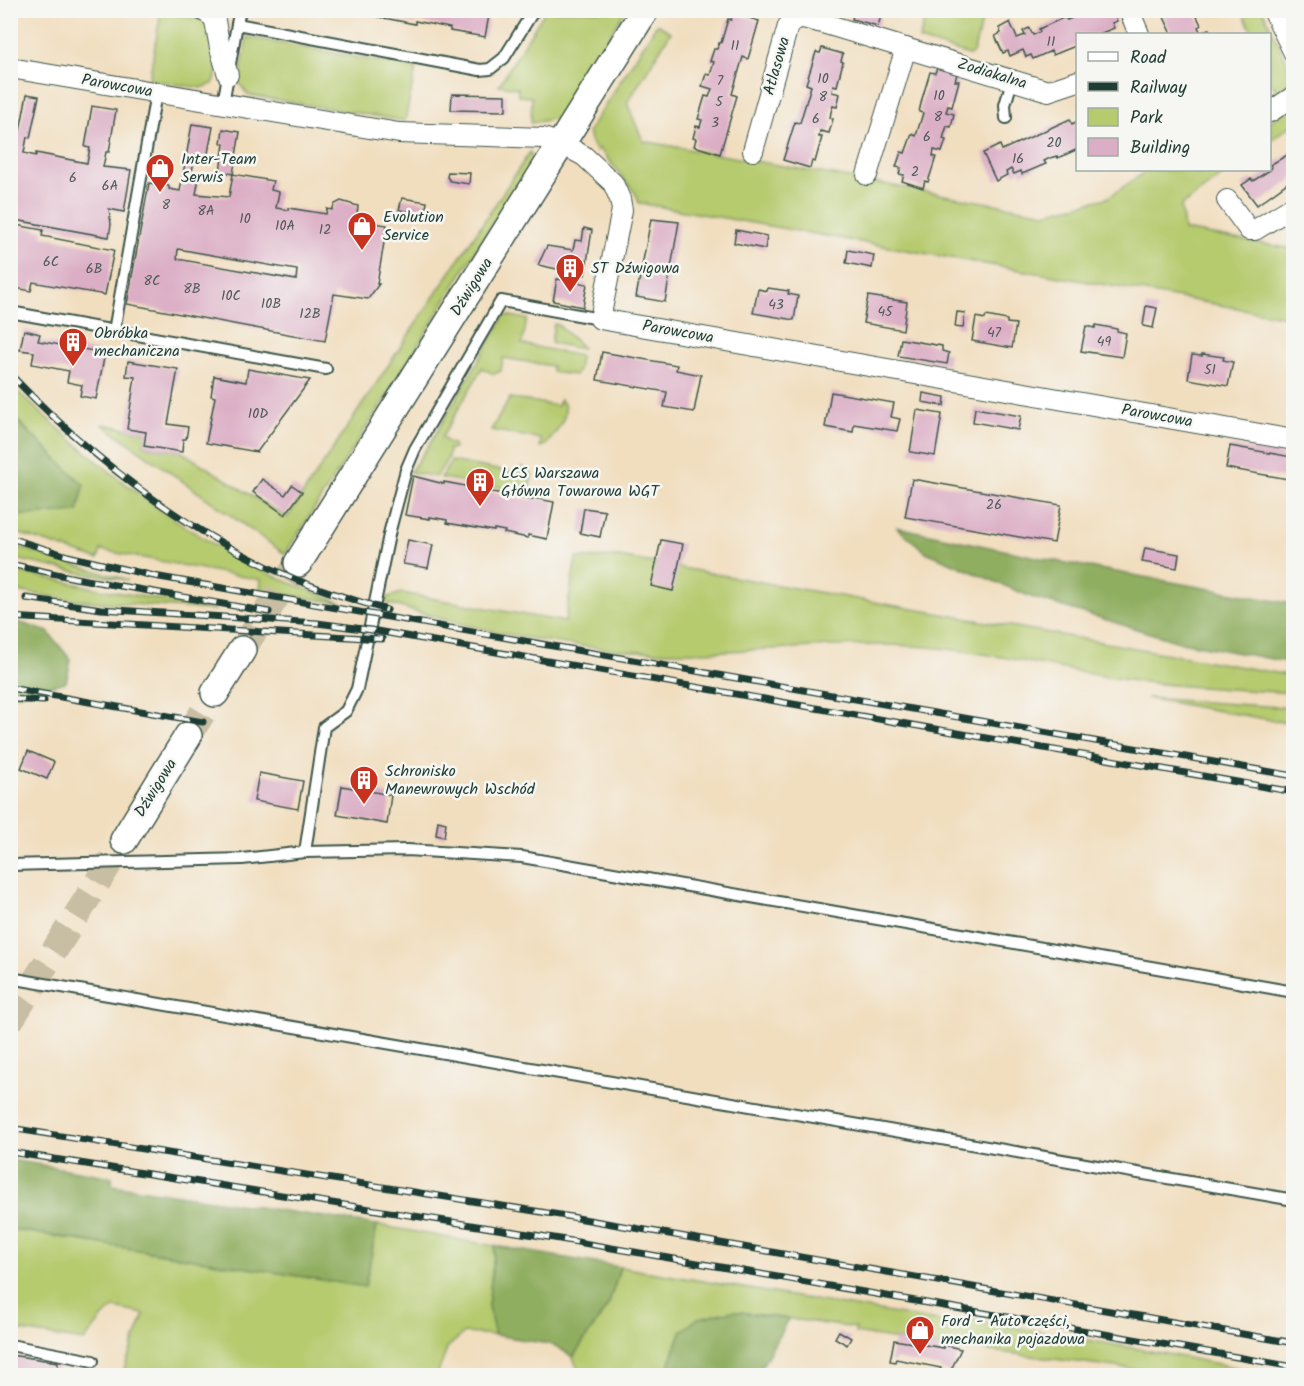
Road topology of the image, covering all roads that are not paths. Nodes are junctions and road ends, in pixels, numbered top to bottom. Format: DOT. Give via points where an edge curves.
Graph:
graph roads {
  1 [pos="202,10"];
  2 [pos="240,10"];
  3 [pos="534,10"];
  4 [pos="645,10"];
  5 [pos="1129,10"];
  6 [pos="1273,10"];
  7 [pos="821,16"];
  8 [pos="237,24"];
  9 [pos="1139,33"];
  10 [pos="906,48"];
  11 [pos="1293,53"];
  12 [pos="10,68"];
  13 [pos="228,75"];
  14 [pos="1012,81"];
  15 [pos="1076,81"];
  16 [pos="156,93"];
  17 [pos="1293,96"];
  18 [pos="223,104"];
  19 [pos="1271,111"];
  20 [pos="1006,118"];
  21 [pos="562,144"];
  22 [pos="753,152"];
  23 [pos="867,176"];
  24 [pos="1227,200"];
  25 [pos="1293,206"];
  26 [pos="10,312"];
  27 [pos="600,319"];
  28 [pos="114,331"];
  29 [pos="326,369"];
  30 [pos="1293,440"];
  31 [pos="298,563"];
  32 [pos="242,650"];
  33 [pos="215,693"];
  34 [pos="188,736"];
  35 [pos="124,840"];
  36 [pos="305,852"];
  37 [pos="10,865"];
  38 [pos="10,978"];
  39 [pos="1293,992"];
  40 [pos="1293,1200"];
  41 [pos="10,1345"];
  42 [pos="93,1361"];
  1 -- 13 [label="street" via="215,21"];
  2 -- 8 [label="lane"];
  3 -- 8 [label="lane" via="504,58 490,69 480,70"];
  4 -- 21 [label="main road, Dźwigowa"];
  5 -- 9 [label="street"];
  6 -- 11 [label="street"];
  7 -- 10 [label="street, Zodiakalna"];
  7 -- 22 [label="street, Atlasowa" via="799,17 788,26"];
  8 -- 13 [label="lane"];
  10 -- 14 [label="street, Zodiakalna"];
  10 -- 23 [label="street"];
  12 -- 16 [label="street, Parowcowa"];
  13 -- 18 [label="lane"];
  14 -- 15 [label="street, Zodiakalna" via="1048,91"];
  14 -- 20 [label="lane" via="1005,105"];
  16 -- 18 [label="street, Parowcowa"];
  16 -- 28 [label="lane"];
  17 -- 19 [label="street"];
  18 -- 21 [label="street, Parowcowa" via="399,133 543,138"];
  21 -- 27 [label="street, Parowcowa" via="584,156 613,183 620,199 622,210"];
  21 -- 31 [label="main road, Dźwigowa"];
  24 -- 25 [label="street" via="1249,230"];
  26 -- 28 [label="lane"];
  27 -- 30 [label="street, Parowcowa"];
  27 -- 36 [label="lane" via="501,301 415,449 390,530 357,689 346,711 324,727"];
  28 -- 29 [label="lane"];
  32 -- 33 [label="main road"];
  34 -- 35 [label="main road, Dźwigowa"];
  36 -- 37 [label="lane" via="242,859"];
  36 -- 39 [label="lane" via="407,850 522,857"];
  38 -- 40 [label="lane"];
  41 -- 42 [label="lane"];
}
